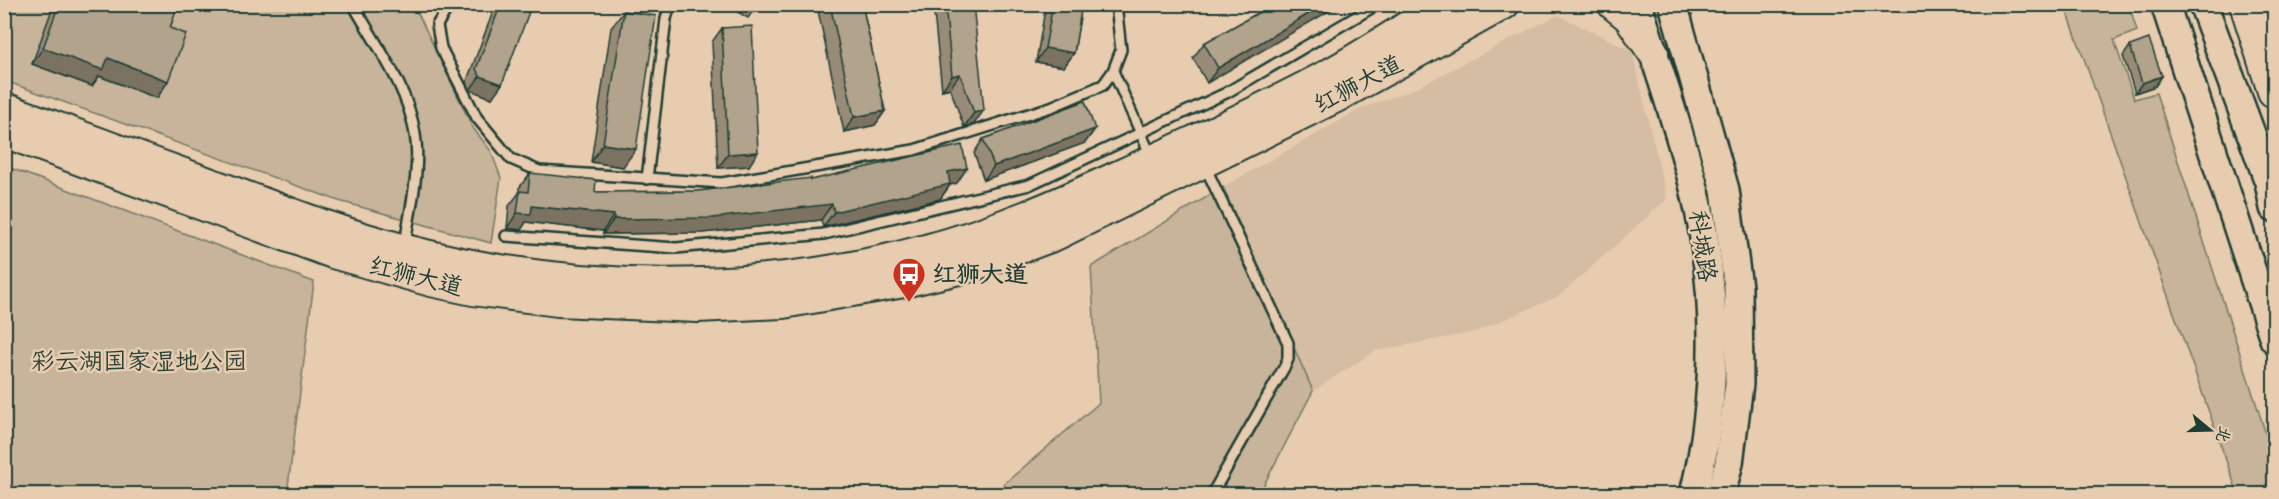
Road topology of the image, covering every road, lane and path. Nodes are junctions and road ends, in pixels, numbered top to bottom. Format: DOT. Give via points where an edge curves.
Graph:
graph roads {
  1 [pos="353,4"];
  2 [pos="450,4"];
  3 [pos="670,4"];
  4 [pos="1116,4"];
  5 [pos="1378,4"];
  6 [pos="1444,4"];
  7 [pos="1504,4"];
  8 [pos="1612,4"];
  9 [pos="1638,4"];
  10 [pos="1673,4"];
  11 [pos="2165,4"];
  12 [pos="2203,4"];
  13 [pos="2246,4"];
  14 [pos="1653,52"];
  15 [pos="1113,71"];
  16 [pos="2274,91"];
  17 [pos="4,108"];
  18 [pos="4,132"];
  19 [pos="1141,133"];
  20 [pos="1153,160"];
  21 [pos="1203,162"];
  22 [pos="647,179"];
  23 [pos="2274,208"];
  24 [pos="506,236"];
  25 [pos="404,250"];
  26 [pos="2274,339"];
  27 [pos="1212,495"];
  28 [pos="1694,495"];
  29 [pos="1721,495"];
  1 -- 25 [label="lane" via="403,92 416,135"];
  2 -- 22 [label="lane" via="437,25 441,48 477,118 512,159 539,171"];
  3 -- 22 [label="lane"];
  4 -- 15 [label="lane" via="1121,50"];
  5 -- 19 [label="lane" via="1226,93"];
  6 -- 20 [label="main road, 红狮大道" via="1326,76"];
  7 -- 21 [label="main road, 红狮大道" via="1342,94"];
  8 -- 14 [label="main road" via="1629,17"];
  9 -- 14 [label="main road, 科城路"];
  10 -- 29 [label="main road, 科城路" via="1725,190 1738,287 1738,384 1729,463"];
  11 -- 26 [label="main road"];
  12 -- 23 [label="main road" via="2269,182"];
  13 -- 16 [label="highway"];
  14 -- 28 [label="main road, 科城路" via="1695,193 1710,288 1712,380"];
  15 -- 19 [label="lane"];
  15 -- 22 [label="lane" via="1103,85 1051,107 914,150 722,183"];
  17 -- 25 [label="main road, 红狮大道" via="307,219"];
  18 -- 21 [label="main road, 红狮大道" via="398,273 511,296 645,306 783,303 972,266 1055,235"];
  19 -- 20 [label="lane"];
  19 -- 24 [label="lane" via="1029,185 824,234 676,248"];
  20 -- 25 [label="main road, 红狮大道" via="1045,210 967,238 873,262 777,277 693,282 604,281 518,272"];
  21 -- 27 [label="lane" via="1289,351"];
}
